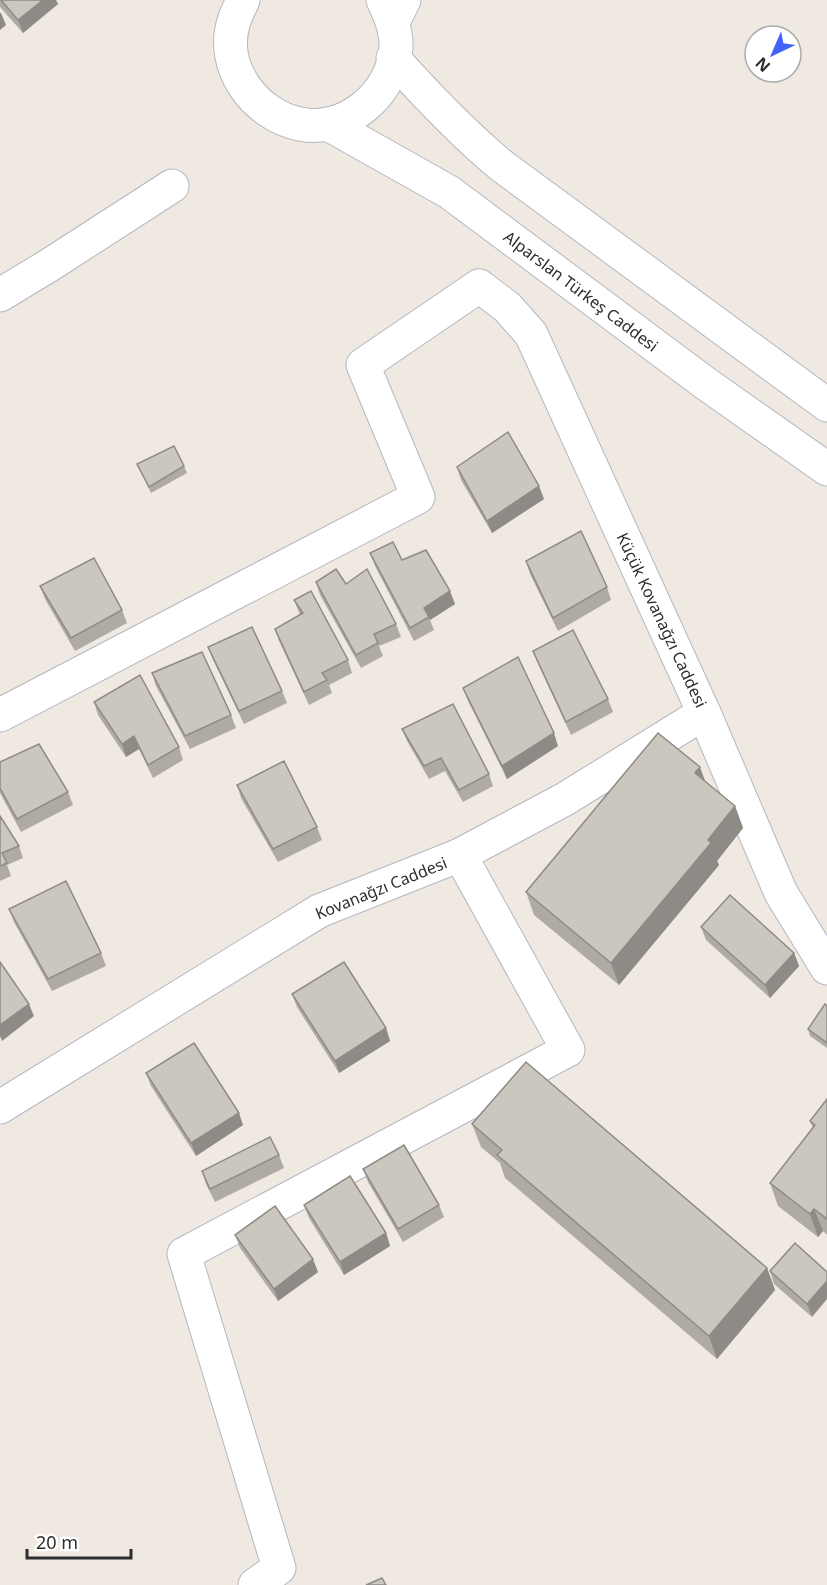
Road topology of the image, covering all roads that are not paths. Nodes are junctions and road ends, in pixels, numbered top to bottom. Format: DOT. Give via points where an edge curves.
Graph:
graph roads {
  1 [pos="233,7"];
  2 [pos="394,7"];
  3 [pos="393,58"];
  4 [pos="328,124"];
  5 [pos="172,186"];
  6 [pos="0,294"];
  7 [pos="827,405"];
  8 [pos="827,469"];
  9 [pos="704,713"];
  10 [pos="0,715"];
  11 [pos="460,855"];
  12 [pos="827,968"];
  13 [pos="0,1107"];
  14 [pos="274,1579"];
  1 -- 4 [label="street" via="231,49 238,76 253,99 274,116 301,125"];
  2 -- 3 [label="street"];
  3 -- 4 [label="street" via="390,75 375,97 354,115"];
  3 -- 7 [label="street" via="443,114 502,166"];
  4 -- 8 [label="street, Alparslan Türkeş Caddesi" via="449,192"];
  5 -- 6 [label="street"];
  9 -- 10 [label="street, Küçük Kovanağzı Caddesi" via="531,334 507,307 479,286 363,365 418,497"];
  9 -- 11 [label="street, Kovanağzı Caddesi" via="565,799"];
  9 -- 12 [label="street, Küçük Kovanağzı Caddesi" via="781,893"];
  11 -- 13 [label="street, Kovanağzı Caddesi" via="319,911"];
  11 -- 14 [label="street" via="568,1050 184,1254"];
}
